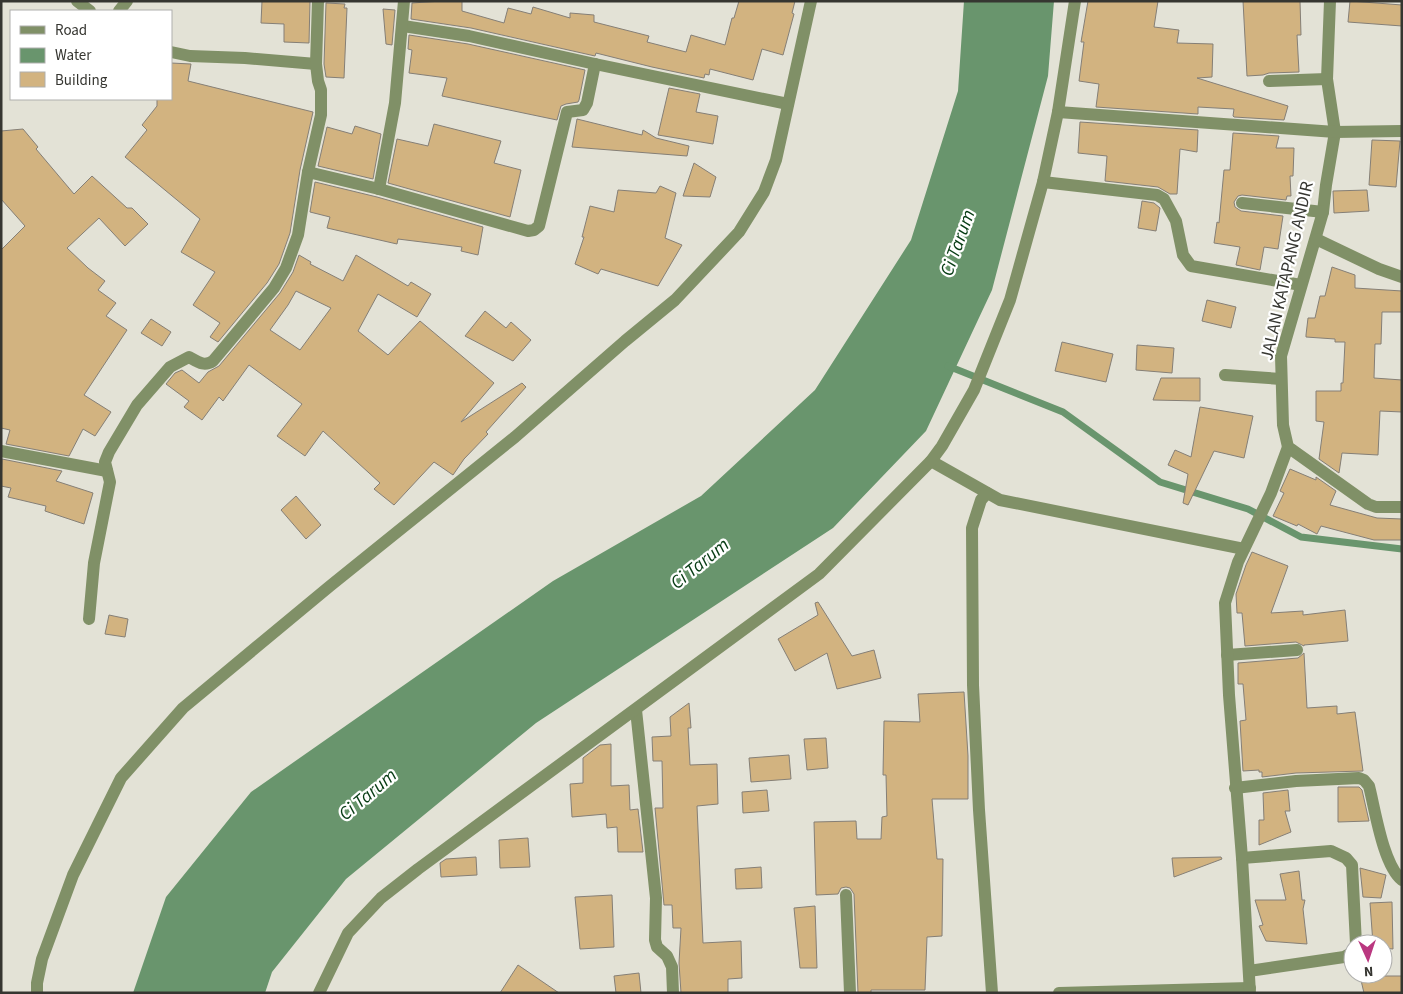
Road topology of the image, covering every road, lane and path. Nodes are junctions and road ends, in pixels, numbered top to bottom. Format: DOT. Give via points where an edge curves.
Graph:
graph roads {
  1 [pos="77,1"];
  2 [pos="318,1"];
  3 [pos="404,1"];
  4 [pos="811,1"];
  5 [pos="1075,1"];
  6 [pos="1330,1"];
  7 [pos="89,10"];
  8 [pos="403,26"];
  9 [pos="172,52"];
  10 [pos="316,64"];
  11 [pos="594,64"];
  12 [pos="1327,79"];
  13 [pos="1268,81"];
  14 [pos="788,104"];
  15 [pos="1058,112"];
  16 [pos="1402,131"];
  17 [pos="1335,132"];
  18 [pos="308,172"];
  19 [pos="1043,182"];
  20 [pos="379,189"];
  21 [pos="1242,203"];
  22 [pos="1323,212"];
  23 [pos="1316,238"];
  24 [pos="1402,277"];
  25 [pos="1301,284"];
  26 [pos="1225,375"];
  27 [pos="1281,379"];
  28 [pos="1288,447"];
  29 [pos="1,451"];
  30 [pos="930,461"];
  31 [pos="107,471"];
  32 [pos="986,493"];
  33 [pos="1402,507"];
  34 [pos="1244,549"];
  35 [pos="90,619"];
  36 [pos="1297,650"];
  37 [pos="1226,655"];
  38 [pos="636,710"];
  39 [pos="1235,788"];
  40 [pos="1242,858"];
  41 [pos="1402,880"];
  42 [pos="846,895"];
  43 [pos="1355,934"];
  44 [pos="1343,957"];
  45 [pos="1249,971"];
  46 [pos="37,988"];
  47 [pos="1250,990"];
  48 [pos="1128,992"];
  49 [pos="319,993"];
  50 [pos="673,993"];
  51 [pos="850,993"];
  52 [pos="992,993"];
  53 [pos="1059,993"];
  1 -- 7 [label="street"];
  2 -- 10 [label="street"];
  3 -- 8 [label="street"];
  4 -- 14 [label="street"];
  5 -- 15 [label="street"];
  6 -- 12 [label="street, JALAN KATAPANG ANDIR"];
  8 -- 11 [label="street" via="469,36"];
  8 -- 20 [label="street" via="395,103"];
  9 -- 10 [label="street"];
  10 -- 18 [label="street" via="321,115"];
  11 -- 14 [label="street"];
  11 -- 20 [label="street" via="587,103 583,110 567,112 539,226 534,230 528,231"];
  12 -- 13 [label="street"];
  12 -- 17 [label="street, JALAN KATAPANG ANDIR"];
  14 -- 46 [label="street" via="776,160 764,192 740,232 675,300 515,437 183,708 121,778 73,875 42,959"];
  15 -- 17 [label="street"];
  15 -- 19 [label="street"];
  16 -- 17 [label="street"];
  17 -- 22 [label="street, JALAN KATAPANG ANDIR"];
  18 -- 20 [label="street"];
  18 -- 31 [label="street" via="298,235 286,268 274,288 213,361 202,364 189,357 170,367 136,405 109,452 105,462"];
  19 -- 25 [label="street" via="1157,195 1164,199 1176,221 1183,255 1191,266"];
  19 -- 30 [label="street" via="1010,300 974,390"];
  21 -- 22 [label="street"];
  22 -- 23 [label="street, JALAN KATAPANG ANDIR"];
  23 -- 24 [label="street"];
  23 -- 25 [label="street, JALAN KATAPANG ANDIR"];
  25 -- 27 [label="street, JALAN KATAPANG ANDIR" via="1282,356"];
  26 -- 27 [label="street"];
  27 -- 28 [label="street, JALAN KATAPANG ANDIR" via="1283,425"];
  28 -- 33 [label="street" via="1368,504"];
  28 -- 34 [label="street" via="1271,493"];
  29 -- 31 [label="street"];
  30 -- 32 [label="street"];
  30 -- 38 [label="street" via="819,574"];
  31 -- 35 [label="street" via="110,482 94,564"];
  32 -- 34 [label="street" via="1000,500"];
  32 -- 52 [label="street" via="972,528 972,685"];
  34 -- 37 [label="street" via="1225,603"];
  36 -- 37 [label="street"];
  37 -- 39 [label="street"];
  38 -- 49 [label="street" via="381,898 348,933"];
  38 -- 50 [label="street" via="656,898 655,940 672,967"];
  39 -- 40 [label="street"];
  39 -- 41 [label="street" via="1296,781 1364,780 1369,786 1387,856"];
  40 -- 43 [label="street" via="1331,851 1346,858 1352,865"];
  40 -- 45 [label="street"];
  42 -- 51 [label="street"];
  44 -- 45 [label="street"];
  45 -- 47 [label="street"];
  47 -- 48 [label="street"];
  48 -- 53 [label="street"];
}
